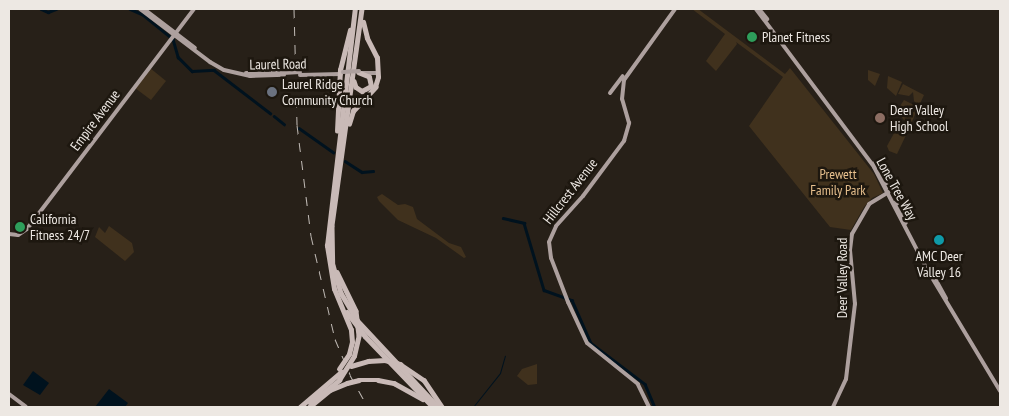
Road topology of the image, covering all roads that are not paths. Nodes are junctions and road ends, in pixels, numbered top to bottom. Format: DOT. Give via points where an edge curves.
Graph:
graph roads {
  1 [pos="140,9"];
  2 [pos="144,9"];
  3 [pos="355,9"];
  4 [pos="363,9"];
  5 [pos="674,9"];
  6 [pos="758,9"];
  7 [pos="192,10"];
  8 [pos="173,35"];
  9 [pos="358,72"];
  10 [pos="378,72"];
  11 [pos="342,73"];
  12 [pos="300,74"];
  13 [pos="326,74"];
  14 [pos="624,76"];
  15 [pos="340,80"];
  16 [pos="610,92"];
  17 [pos="338,142"];
  18 [pos="344,147"];
  19 [pos="337,167"];
  20 [pos="889,193"];
  21 [pos="46,201"];
  22 [pos="43,208"];
  23 [pos="9,233"];
  24 [pos="331,248"];
  25 [pos="333,282"];
  26 [pos="565,297"];
  27 [pos="340,370"];
  28 [pos="990,375"];
  29 [pos="999,385"];
  30 [pos="1000,391"];
  31 [pos="9,394"];
  32 [pos="308,404"];
  33 [pos="26,407"];
  34 [pos="300,407"];
  35 [pos="432,407"];
  36 [pos="438,407"];
  37 [pos="442,407"];
  38 [pos="648,407"];
  39 [pos="834,407"];
  1 -- 8 [label="main road, Laurel Road"];
  2 -- 8 [label="main road, Laurel Road"];
  3 -- 11 [label="highway"];
  3 -- 17 [label="highway"];
  4 -- 9 [label="highway"];
  4 -- 10 [label="highway" via="364,31 376,55"];
  5 -- 14 [label="main road, Hillcrest Avenue"];
  5 -- 26 [label="main road, Hillcrest Avenue" via="624,80 622,99 629,123 624,141 552,233 550,253"];
  6 -- 20 [label="main road, Lone Tree Way" via="874,167"];
  7 -- 8 [label="main road, Empire Avenue"];
  7 -- 8 [label="main road, Empire Avenue"];
  8 -- 12 [label="main road, Laurel Road, bridge" via="219,65 237,72"];
  8 -- 21 [label="main road, Empire Avenue"];
  8 -- 22 [label="main road, Empire Avenue"];
  9 -- 9 [label="highway" via="371,81 367,90 356,87"];
  9 -- 10 [label="main road, Laurel Road"];
  9 -- 11 [label="main road, Laurel Road, bridge"];
  9 -- 18 [label="highway"];
  10 -- 18 [label="highway" via="374,87 354,111"];
  11 -- 12 [label="main road, Laurel Road"];
  11 -- 13 [label="main road, Laurel Road"];
  11 -- 15 [label="highway"];
  12 -- 13 [label="main road, Laurel Road"];
  13 -- 15 [label="main road" via="336,75"];
  14 -- 16 [label="main road"];
  14 -- 26 [label="main road, Hillcrest Avenue" via="620,94 627,119 625,135 554,224 548,238 548,253"];
  15 -- 17 [label="highway"];
  17 -- 19 [label="highway"];
  18 -- 19 [label="highway"];
  19 -- 24 [label="highway"];
  19 -- 25 [label="highway" via="327,246"];
  20 -- 28 [label="main road, Lone Tree Way" via="927,269"];
  20 -- 29 [label="main road, Lone Tree Way" via="960,323"];
  20 -- 39 [label="main road, Deer Valley Road" via="868,205 852,234 850,250 856,304 846,379"];
  21 -- 22 [label="main road"];
  21 -- 23 [label="main road, Empire Avenue" via="24,229"];
  22 -- 23 [label="main road, Empire Avenue" via="24,232 17,235"];
  24 -- 32 [label="highway, bridge" via="338,275 356,311 359,335 354,356 341,377"];
  24 -- 36 [label="highway" via="337,284 350,311"];
  25 -- 27 [label="highway, bridge" via="351,330 352,342"];
  25 -- 35 [label="highway" via="354,323"];
  26 -- 38 [label="main road, Hillcrest Avenue" via="587,343 638,384"];
  27 -- 32 [label="highway"];
  27 -- 37 [label="highway, bridge" via="370,360 400,364 424,380"];
  28 -- 29 [label="main road"];
  28 -- 30 [label="main road, Lone Tree Way"];
  31 -- 33 [label="main road"];
  32 -- 34 [label="highway"];
  32 -- 35 [label="highway, bridge" via="346,383 378,380 396,384"];
}
